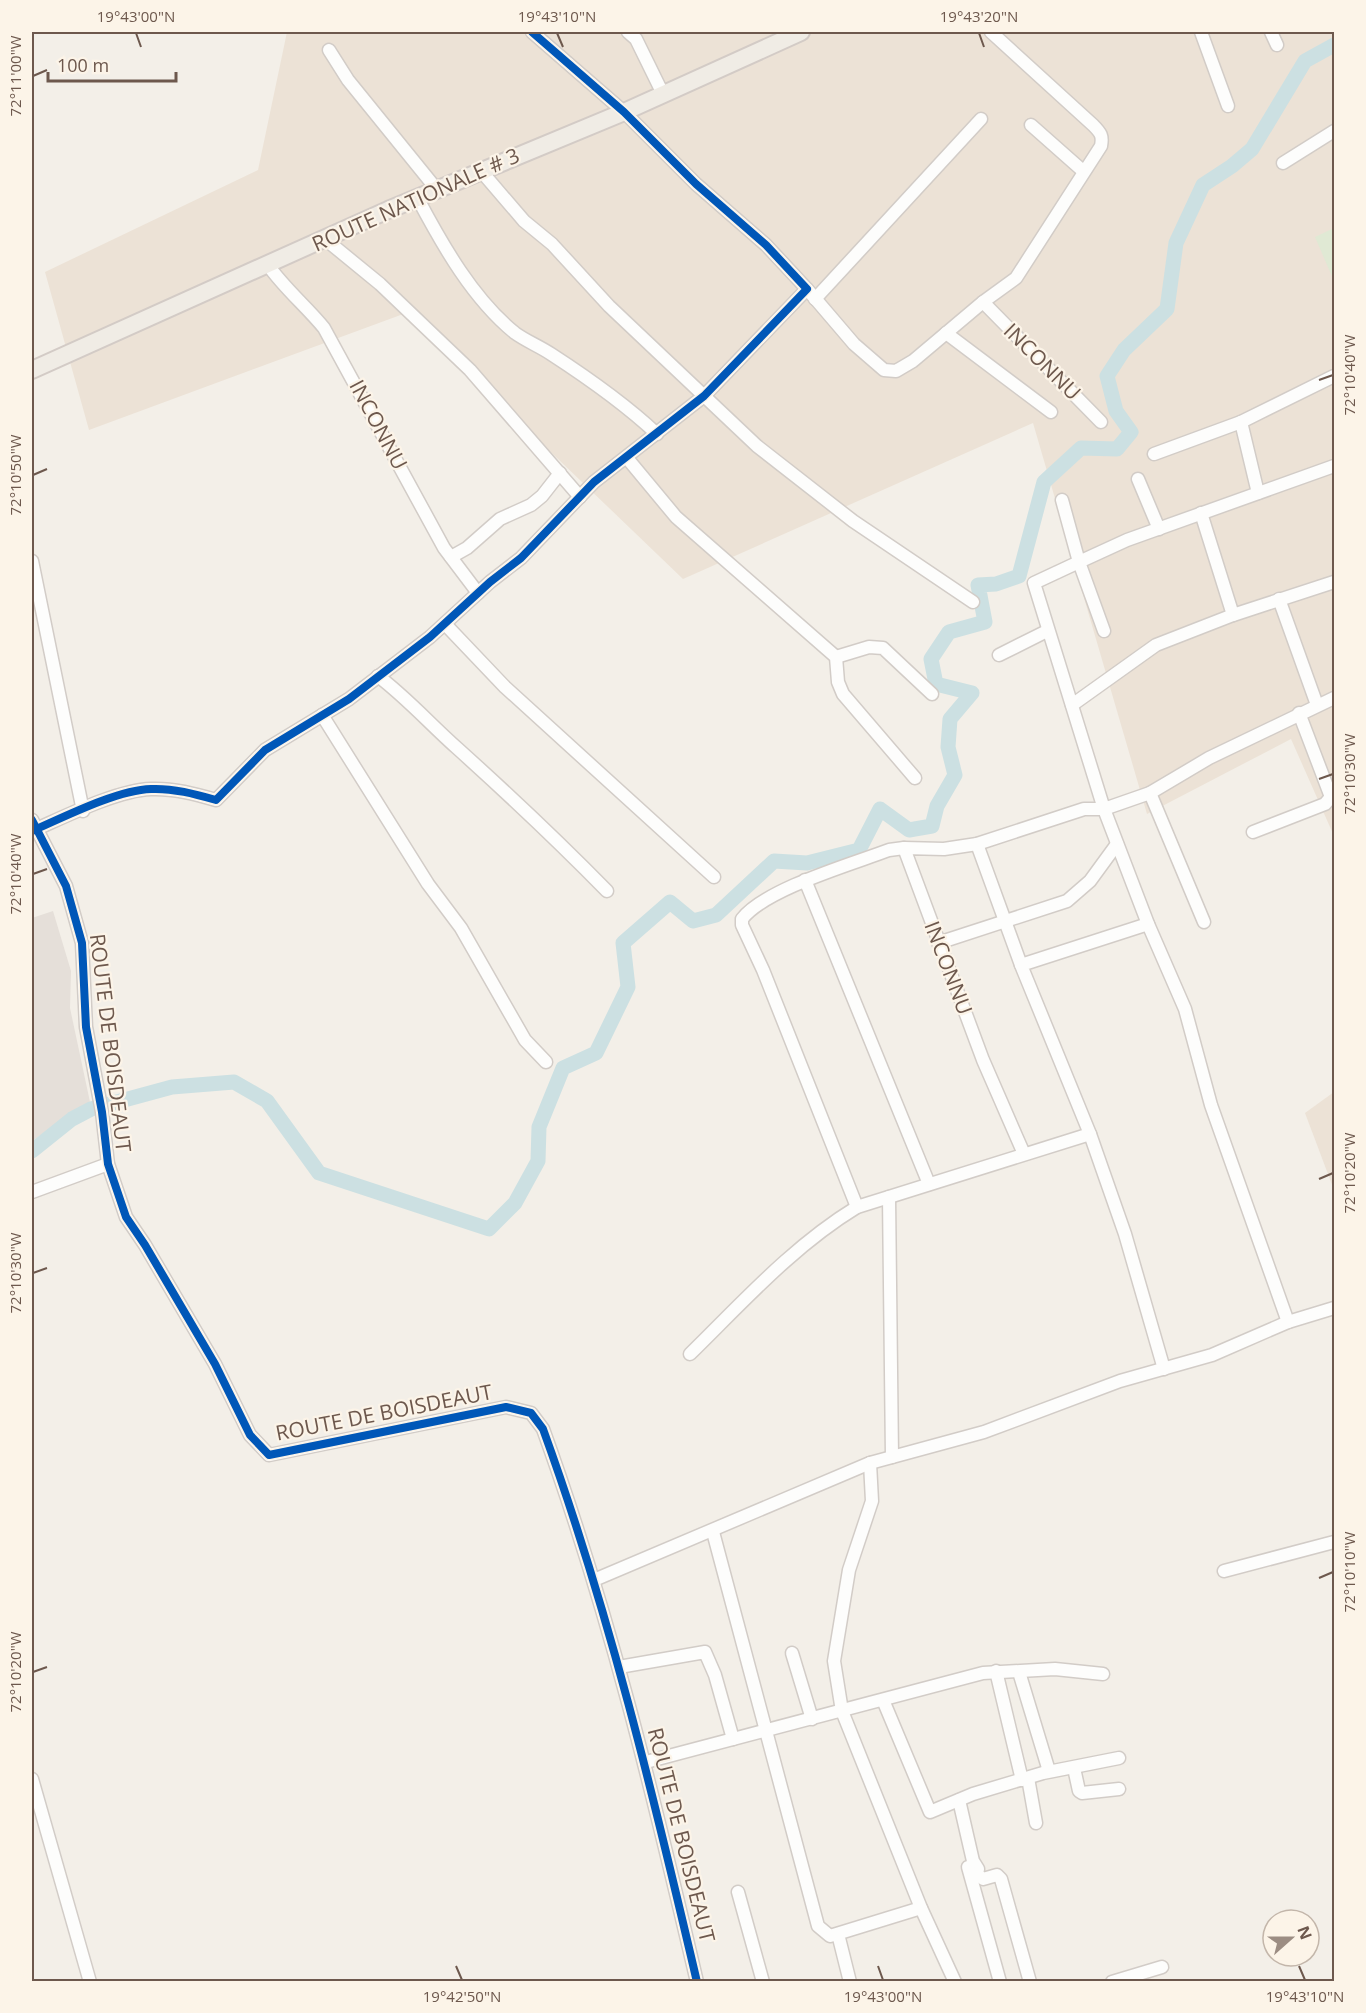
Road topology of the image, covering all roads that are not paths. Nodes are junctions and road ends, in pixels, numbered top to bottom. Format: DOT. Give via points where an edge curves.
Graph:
graph roads {
  1 [pos="532,32"];
  2 [pos="628,32"];
  3 [pos="801,32"];
  4 [pos="991,32"];
  5 [pos="1201,32"];
  6 [pos="1271,32"];
  7 [pos="1277,45"];
  8 [pos="328,50"];
  9 [pos="663,94"];
  10 [pos="1228,106"];
  11 [pos="624,112"];
  12 [pos="981,119"];
  13 [pos="1031,125"];
  14 [pos="1335,131"];
  15 [pos="1283,163"];
  16 [pos="1083,171"];
  17 [pos="482,172"];
  18 [pos="438,191"];
  19 [pos="418,200"];
  20 [pos="325,239"];
  21 [pos="268,265"];
  22 [pos="811,294"];
  23 [pos="983,302"];
  24 [pos="946,333"];
  25 [pos="32,370"];
  26 [pos="1335,376"];
  27 [pos="704,396"];
  28 [pos="1051,412"];
  29 [pos="1101,422"];
  30 [pos="1241,422"];
  31 [pos="657,434"];
  32 [pos="1154,454"];
  33 [pos="627,458"];
  34 [pos="1335,466"];
  35 [pos="560,473"];
  36 [pos="1138,479"];
  37 [pos="1258,493"];
  38 [pos="580,497"];
  39 [pos="1062,500"];
  40 [pos="1201,513"];
  41 [pos="1159,529"];
  42 [pos="451,557"];
  43 [pos="32,561"];
  44 [pos="1078,562"];
  45 [pos="1335,582"];
  46 [pos="478,593"];
  47 [pos="1279,599"];
  48 [pos="973,602"];
  49 [pos="1233,615"];
  50 [pos="37,619"];
  51 [pos="445,624"];
  52 [pos="1047,631"];
  53 [pos="1104,631"];
  54 [pos="999,655"];
  55 [pos="836,657"];
  56 [pos="378,676"];
  57 [pos="932,694"];
  58 [pos="1335,698"];
  59 [pos="1072,705"];
  60 [pos="1317,705"];
  61 [pos="1299,713"];
  62 [pos="322,715"];
  63 [pos="915,778"];
  64 [pos="1150,793"];
  65 [pos="1104,809"];
  66 [pos="83,811"];
  67 [pos="33,826"];
  68 [pos="1252,832"];
  69 [pos="976,844"];
  70 [pos="1117,844"];
  71 [pos="904,848"];
  72 [pos="714,876"];
  73 [pos="806,880"];
  74 [pos="607,891"];
  75 [pos="1005,922"];
  76 [pos="1204,922"];
  77 [pos="1148,924"];
  78 [pos="938,943"];
  79 [pos="1021,965"];
  80 [pos="546,1062"];
  81 [pos="1090,1134"];
  82 [pos="1024,1154"];
  83 [pos="108,1164"];
  84 [pos="929,1184"];
  85 [pos="32,1192"];
  86 [pos="889,1197"];
  87 [pos="857,1207"];
  88 [pos="1335,1308"];
  89 [pos="1288,1322"];
  90 [pos="690,1354"];
  91 [pos="1164,1369"];
  92 [pos="892,1457"];
  93 [pos="870,1463"];
  94 [pos="712,1532"];
  95 [pos="1335,1542"];
  96 [pos="1224,1571"];
  97 [pos="594,1580"];
  98 [pos="792,1653"];
  99 [pos="620,1667"];
  100 [pos="996,1671"];
  101 [pos="1019,1672"];
  102 [pos="1103,1674"];
  103 [pos="883,1700"];
  104 [pos="842,1711"];
  105 [pos="812,1719"];
  106 [pos="767,1730"];
  107 [pos="733,1739"];
  108 [pos="1119,1758"];
  109 [pos="646,1762"];
  110 [pos="1074,1768"];
  111 [pos="1049,1771"];
  112 [pos="32,1779"];
  113 [pos="1025,1779"];
  114 [pos="1119,1788"];
  115 [pos="956,1801"];
  116 [pos="1036,1823"];
  117 [pos="738,1892"];
  118 [pos="921,1908"];
  119 [pos="838,1934"];
  120 [pos="1162,1968"];
  121 [pos="90,1982"];
  122 [pos="697,1982"];
  123 [pos="763,1982"];
  124 [pos="850,1982"];
  125 [pos="955,1982"];
  126 [pos="1000,1982"];
  127 [pos="1030,1982"];
  128 [pos="1112,1982"];
  1 -- 11 [label="street"];
  2 -- 9 [label="street" via="636,39"];
  3 -- 9 [label="main road, ROUTE NATIONALE # 3"];
  4 -- 16 [label="street" via="1101,133 1101,146"];
  5 -- 10 [label="street"];
  6 -- 7 [label="street"];
  8 -- 18 [label="street"];
  9 -- 11 [label="main road, ROUTE NATIONALE # 3"];
  11 -- 17 [label="main road, ROUTE NATIONALE # 3"];
  11 -- 22 [label="street" via="696,184 766,245"];
  12 -- 22 [label="street"];
  13 -- 16 [label="street"];
  14 -- 15 [label="street"];
  16 -- 23 [label="street" via="1016,278"];
  17 -- 18 [label="main road, ROUTE NATIONALE # 3"];
  17 -- 27 [label="street" via="524,221 552,244 609,306"];
  18 -- 19 [label="main road, ROUTE NATIONALE # 3"];
  19 -- 20 [label="main road, ROUTE NATIONALE # 3"];
  19 -- 31 [label="street" via="465,277 501,320 525,340 609,393"];
  20 -- 21 [label="main road, ROUTE NATIONALE # 3"];
  20 -- 35 [label="street" via="380,284 470,370"];
  21 -- 25 [label="main road, ROUTE NATIONALE # 3"];
  21 -- 42 [label="street, INCONNU" via="336,346"];
  22 -- 24 [label="street" via="854,344 884,370 896,372"];
  22 -- 27 [label="street"];
  23 -- 24 [label="street"];
  23 -- 29 [label="street, INCONNU"];
  24 -- 28 [label="street, INCONNU"];
  26 -- 30 [label="street"];
  27 -- 31 [label="street"];
  27 -- 48 [label="street" via="758,446 845,514"];
  30 -- 32 [label="street"];
  30 -- 37 [label="street"];
  31 -- 33 [label="street"];
  33 -- 38 [label="street"];
  33 -- 55 [label="street" via="676,517"];
  34 -- 37 [label="street"];
  35 -- 38 [label="street"];
  35 -- 42 [label="street" via="531,505 500,519"];
  36 -- 41 [label="street"];
  37 -- 40 [label="street"];
  38 -- 46 [label="street" via="520,558"];
  39 -- 44 [label="street"];
  40 -- 41 [label="street"];
  40 -- 49 [label="street"];
  41 -- 44 [label="street"];
  42 -- 46 [label="street, INCONNU"];
  43 -- 50 [label="street"];
  44 -- 52 [label="street" via="1034,584"];
  44 -- 53 [label="street"];
  45 -- 47 [label="street"];
  46 -- 51 [label="street"];
  47 -- 49 [label="street"];
  47 -- 60 [label="street"];
  49 -- 59 [label="street" via="1156,645"];
  50 -- 66 [label="street"];
  51 -- 56 [label="street"];
  51 -- 72 [label="street" via="505,687"];
  52 -- 54 [label="street"];
  52 -- 59 [label="street"];
  55 -- 57 [label="street" via="869,647 883,648"];
  55 -- 63 [label="street" via="836,675 843,694"];
  56 -- 62 [label="street"];
  56 -- 74 [label="street" via="515,798"];
  58 -- 60 [label="street"];
  59 -- 65 [label="street"];
  60 -- 61 [label="street"];
  61 -- 64 [label="street"];
  61 -- 68 [label="street" via="1331,797 1325,804"];
  62 -- 66 [label="street" via="264,750 216,800 188,792 151,789 125,793"];
  62 -- 80 [label="street" via="428,884 461,928 525,1040"];
  64 -- 65 [label="street"];
  64 -- 76 [label="street"];
  65 -- 69 [label="street" via="1084,809"];
  65 -- 70 [label="street"];
  66 -- 67 [label="street"];
  67 -- 83 [label="street, ROUTE DE BOISDEAUT" via="66,886 82,943 86,1027"];
  69 -- 71 [label="street" via="944,849"];
  69 -- 75 [label="street"];
  70 -- 75 [label="street" via="1076,896"];
  70 -- 77 [label="street"];
  71 -- 73 [label="street"];
  71 -- 78 [label="street, INCONNU"];
  73 -- 84 [label="street"];
  73 -- 87 [label="street" via="748,911 742,925"];
  75 -- 78 [label="street"];
  75 -- 79 [label="street"];
  77 -- 79 [label="street"];
  77 -- 89 [label="street" via="1185,1009 1211,1105"];
  78 -- 82 [label="street, INCONNU"];
  79 -- 81 [label="street"];
  81 -- 82 [label="street"];
  81 -- 91 [label="street" via="1125,1234"];
  82 -- 84 [label="street"];
  83 -- 85 [label="street"];
  83 -- 97 [label="street, ROUTE DE BOISDEAUT" via="126,1217 215,1364 250,1434 268,1455 506,1407 531,1413 543,1429"];
  84 -- 86 [label="street"];
  86 -- 87 [label="street"];
  86 -- 92 [label="street"];
  87 -- 90 [label="street" via="801,1247"];
  88 -- 89 [label="street"];
  89 -- 91 [label="street"];
  91 -- 92 [label="street" via="984,1432"];
  92 -- 93 [label="street"];
  93 -- 94 [label="street"];
  93 -- 104 [label="street" via="872,1501 849,1570 834,1661"];
  94 -- 97 [label="street"];
  94 -- 106 [label="street"];
  95 -- 96 [label="street"];
  97 -- 99 [label="street, ROUTE DE BOISDEAUT"];
  98 -- 105 [label="street"];
  99 -- 107 [label="street" via="705,1652"];
  99 -- 109 [label="street, ROUTE DE BOISDEAUT"];
  100 -- 101 [label="street"];
  100 -- 103 [label="street"];
  100 -- 113 [label="street"];
  101 -- 102 [label="street" via="1055,1669"];
  101 -- 111 [label="street"];
  103 -- 104 [label="street"];
  103 -- 115 [label="street" via="930,1812"];
  104 -- 105 [label="street"];
  104 -- 118 [label="street"];
  105 -- 106 [label="street"];
  106 -- 107 [label="street"];
  106 -- 119 [label="street" via="818,1926 830,1936"];
  107 -- 109 [label="street"];
  108 -- 110 [label="street"];
  109 -- 122 [label="street, ROUTE DE BOISDEAUT"];
  110 -- 111 [label="street"];
  110 -- 114 [label="street" via="1082,1793"];
  111 -- 113 [label="street"];
  112 -- 121 [label="street"];
  113 -- 115 [label="street"];
  113 -- 116 [label="street"];
  115 -- 126 [label="street" via="972,1884"];
  115 -- 127 [label="street" via="977,1874 983,1879 997,1875 1001,1879"];
  117 -- 123 [label="street"];
  118 -- 119 [label="street"];
  118 -- 125 [label="street"];
  119 -- 124 [label="street"];
  120 -- 128 [label="street"];
}
